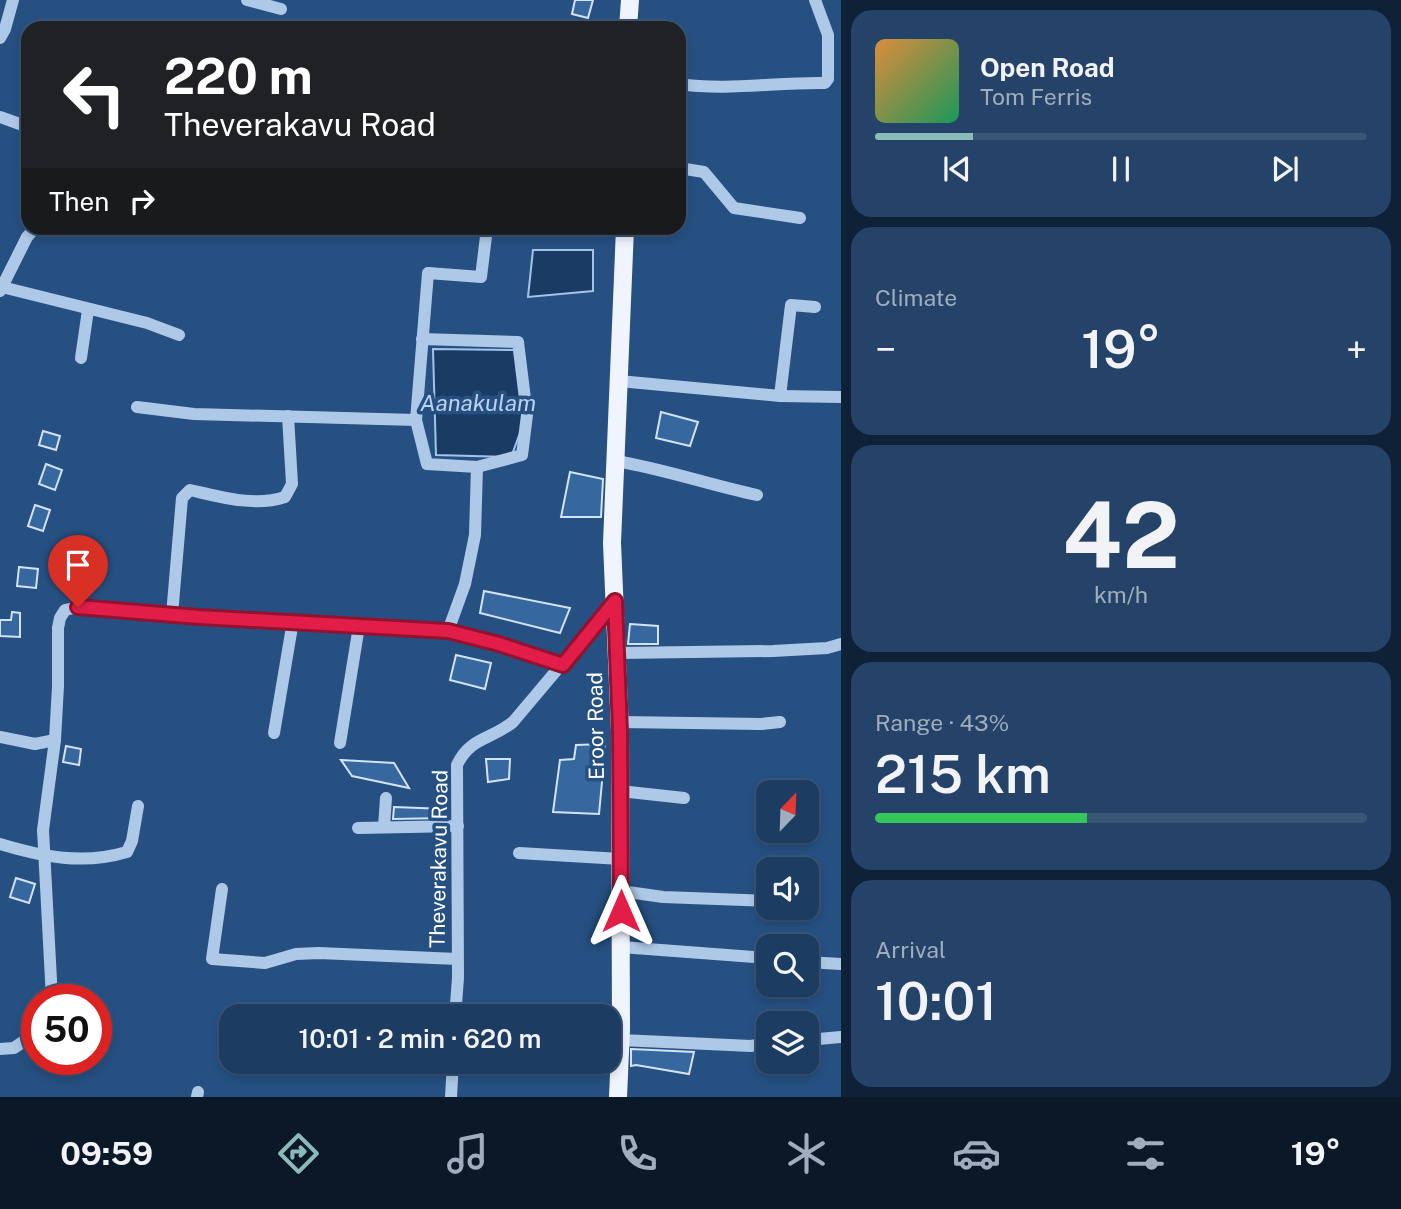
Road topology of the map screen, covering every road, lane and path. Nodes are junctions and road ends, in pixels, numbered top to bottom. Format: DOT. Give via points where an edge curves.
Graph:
graph roads {
  1 [pos="13,0"];
  2 [pos="247,0"];
  3 [pos="629,0"];
  4 [pos="815,0"];
  5 [pos="281,9"];
  6 [pos="628,21"];
  7 [pos="0,38"];
  8 [pos="686,84"];
  9 [pos="0,117"];
  10 [pos="21,124"];
  11 [pos="686,169"];
  12 [pos="800,218"];
  13 [pos="29,235"];
  14 [pos="485,235"];
  15 [pos="625,235"];
  16 [pos="1,286"];
  17 [pos="815,307"];
  18 [pos="89,310"];
  19 [pos="179,334"];
  20 [pos="422,339"];
  21 [pos="81,358"];
  22 [pos="619,381"];
  23 [pos="780,396"];
  24 [pos="841,397"];
  25 [pos="137,407"];
  26 [pos="288,416"];
  27 [pos="416,419"];
  28 [pos="616,461"];
  29 [pos="477,467"];
  30 [pos="757,495"];
  31 [pos="615,601"];
  32 [pos="172,615"];
  33 [pos="293,621"];
  34 [pos="359,626"];
  35 [pos="448,631"];
  36 [pos="841,644"];
  37 [pos="618,653"];
  38 [pos="563,665"];
  39 [pos="620,722"];
  40 [pos="780,722"];
  41 [pos="274,733"];
  42 [pos="0,737"];
  43 [pos="55,740"];
  44 [pos="340,743"];
  45 [pos="620,791"];
  46 [pos="386,798"];
  47 [pos="684,798"];
  48 [pos="138,806"];
  49 [pos="457,826"];
  50 [pos="384,827"];
  51 [pos="358,828"];
  52 [pos="0,844"];
  53 [pos="519,853"];
  54 [pos="43,857"];
  55 [pos="621,859"];
  56 [pos="222,889"];
  57 [pos="621,891"];
  58 [pos="756,901"];
  59 [pos="621,947"];
  60 [pos="756,957"];
  61 [pos="457,959"];
  62 [pos="819,963"];
  63 [pos="841,964"];
  64 [pos="51,984"];
  65 [pos="455,1004"];
  66 [pos="621,1004"];
  67 [pos="841,1037"];
  68 [pos="819,1039"];
  69 [pos="621,1040"];
  70 [pos="21,1043"];
  71 [pos="756,1045"];
  72 [pos="0,1049"];
  73 [pos="452,1074"];
  74 [pos="619,1074"];
  75 [pos="451,1097"];
  76 [pos="618,1097"];
  1 -- 7 [label="street"];
  2 -- 5 [label="street"];
  3 -- 6 [label="main road"];
  4 -- 8 [label="street" via="828,35 825,83"];
  9 -- 10 [label="street"];
  11 -- 12 [label="street" via="704,172 734,208"];
  13 -- 16 [label="street"];
  14 -- 20 [label="street" via="481,277 428,273"];
  15 -- 22 [label="main road, Eroor Road"];
  16 -- 18 [label="street"];
  17 -- 23 [label="street" via="791,305"];
  18 -- 19 [label="street"];
  18 -- 21 [label="street"];
  20 -- 27 [label="street"];
  20 -- 29 [label="street" via="519,342 527,415 522,455"];
  22 -- 23 [label="street"];
  22 -- 28 [label="main road, Eroor Road"];
  23 -- 24 [label="street"];
  25 -- 26 [label="street" via="194,414"];
  26 -- 27 [label="street"];
  26 -- 32 [label="street" via="292,484 285,497 256,502 190,490 182,498"];
  27 -- 29 [label="street" via="427,464"];
  28 -- 30 [label="street"];
  28 -- 31 [label="main road, Eroor Road"];
  29 -- 35 [label="street" via="475,535 465,584"];
  31 -- 37 [label="main road, Eroor Road"];
  31 -- 38 [label="street, Theverakavu Road"];
  32 -- 33 [label="street"];
  32 -- 43 [label="street" via="78,607 65,610 58,628"];
  33 -- 34 [label="street"];
  33 -- 41 [label="street"];
  34 -- 35 [label="street"];
  34 -- 44 [label="street"];
  35 -- 38 [label="street"];
  36 -- 37 [label="street" via="773,651"];
  37 -- 39 [label="main road, Eroor Road"];
  38 -- 49 [label="street, Theverakavu Road" via="513,722 464,751 456,775"];
  39 -- 40 [label="street"];
  39 -- 45 [label="main road, Eroor Road"];
  42 -- 43 [label="street" via="35,744"];
  43 -- 54 [label="street"];
  45 -- 47 [label="street"];
  45 -- 55 [label="main road, Eroor Road"];
  46 -- 50 [label="street"];
  48 -- 54 [label="street" via="127,852 103,859"];
  49 -- 50 [label="street"];
  49 -- 61 [label="street, Theverakavu Road"];
  50 -- 51 [label="street"];
  52 -- 54 [label="street"];
  53 -- 55 [label="street"];
  54 -- 64 [label="street"];
  55 -- 57 [label="main road, Eroor Road"];
  56 -- 61 [label="street" via="212,959 265,963 319,953"];
  57 -- 58 [label="street"];
  57 -- 59 [label="main road, Eroor Road"];
  59 -- 60 [label="street"];
  59 -- 66 [label="main road, Eroor Road"];
  61 -- 65 [label="street, Theverakavu Road"];
  62 -- 63 [label="street"];
  67 -- 68 [label="street"];
  69 -- 71 [label="street"];
  70 -- 72 [label="street"];
  73 -- 75 [label="street"];
  74 -- 76 [label="main road, Eroor Road"];
}
